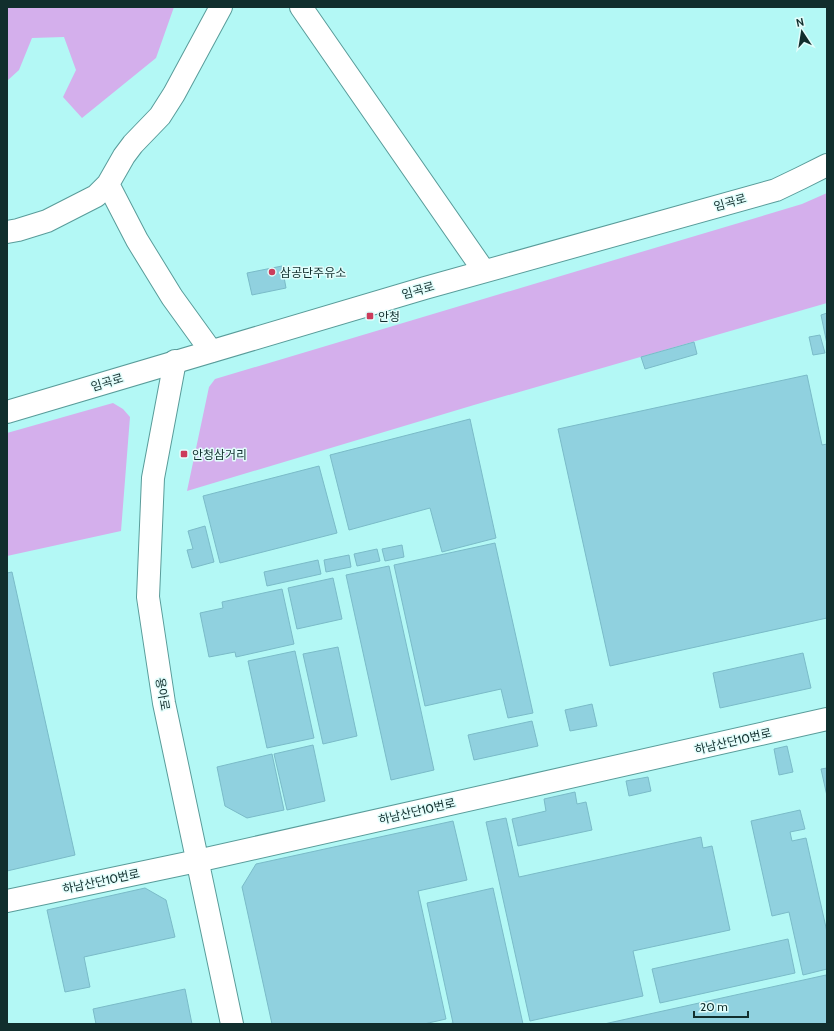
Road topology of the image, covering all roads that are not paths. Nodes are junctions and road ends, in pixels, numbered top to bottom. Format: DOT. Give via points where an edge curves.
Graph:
graph roads {
  1 [pos="222,7"];
  2 [pos="301,7"];
  3 [pos="827,165"];
  4 [pos="108,184"];
  5 [pos="7,232"];
  6 [pos="484,271"];
  7 [pos="211,351"];
  8 [pos="175,361"];
  9 [pos="7,412"];
  10 [pos="827,719"];
  11 [pos="197,860"];
  12 [pos="7,901"];
  13 [pos="232,1024"];
  1 -- 4 [label="street" via="160,116 124,156"];
  2 -- 6 [label="street"];
  3 -- 6 [label="street, 임곡로" via="776,190"];
  4 -- 5 [label="street" via="96,196 47,221"];
  4 -- 7 [label="street" via="137,240 172,297"];
  6 -- 7 [label="street, 임곡로"];
  7 -- 8 [label="street, 임곡로"];
  8 -- 9 [label="street, 임곡로"];
  8 -- 11 [label="street, 용아로" via="153,478 148,597 164,703"];
  10 -- 11 [label="street, 하남산단10번로"];
  11 -- 12 [label="street, 하남산단10번로"];
  11 -- 13 [label="street, 용아로"];
}
